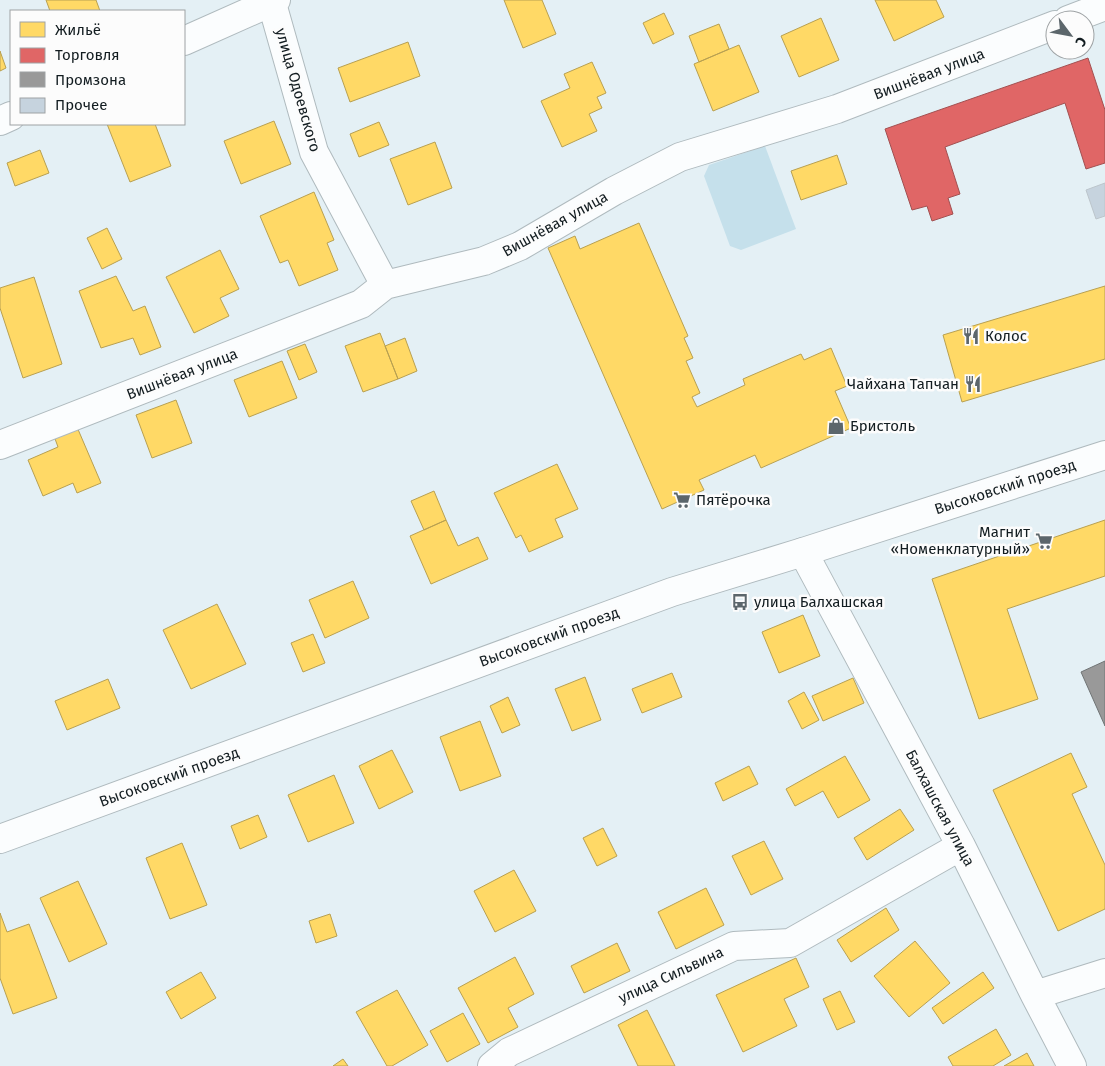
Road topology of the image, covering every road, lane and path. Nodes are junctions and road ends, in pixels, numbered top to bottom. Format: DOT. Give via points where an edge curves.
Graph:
graph roads {
  1 [pos="273,1"];
  2 [pos="1045,29"];
  3 [pos="185,41"];
  4 [pos="386,285"];
  5 [pos="0,446"];
  6 [pos="1105,455"];
  7 [pos="803,552"];
  8 [pos="0,839"];
  9 [pos="961,846"];
  10 [pos="1105,973"];
  11 [pos="1035,996"];
  12 [pos="492,1066"];
  13 [pos="1072,1066"];
  1 -- 3 [label="street"];
  1 -- 4 [label="street, улица Одоевского" via="314,152"];
  2 -- 4 [label="street, Вишнёвая улица" via="837,109 680,157 520,246 484,261"];
  4 -- 5 [label="street, Вишнёвая улица" via="361,304"];
  6 -- 7 [label="street, Высоковский проезд"];
  7 -- 8 [label="street, Высоковский проезд" via="672,592"];
  7 -- 9 [label="street, Балхашская улица"];
  9 -- 11 [label="street, Балхашская улица"];
  9 -- 12 [label="street, улица Сильвина" via="790,943 734,946 509,1052"];
  10 -- 11 [label="street"];
  11 -- 13 [label="street, Балхашская улица"];
}
